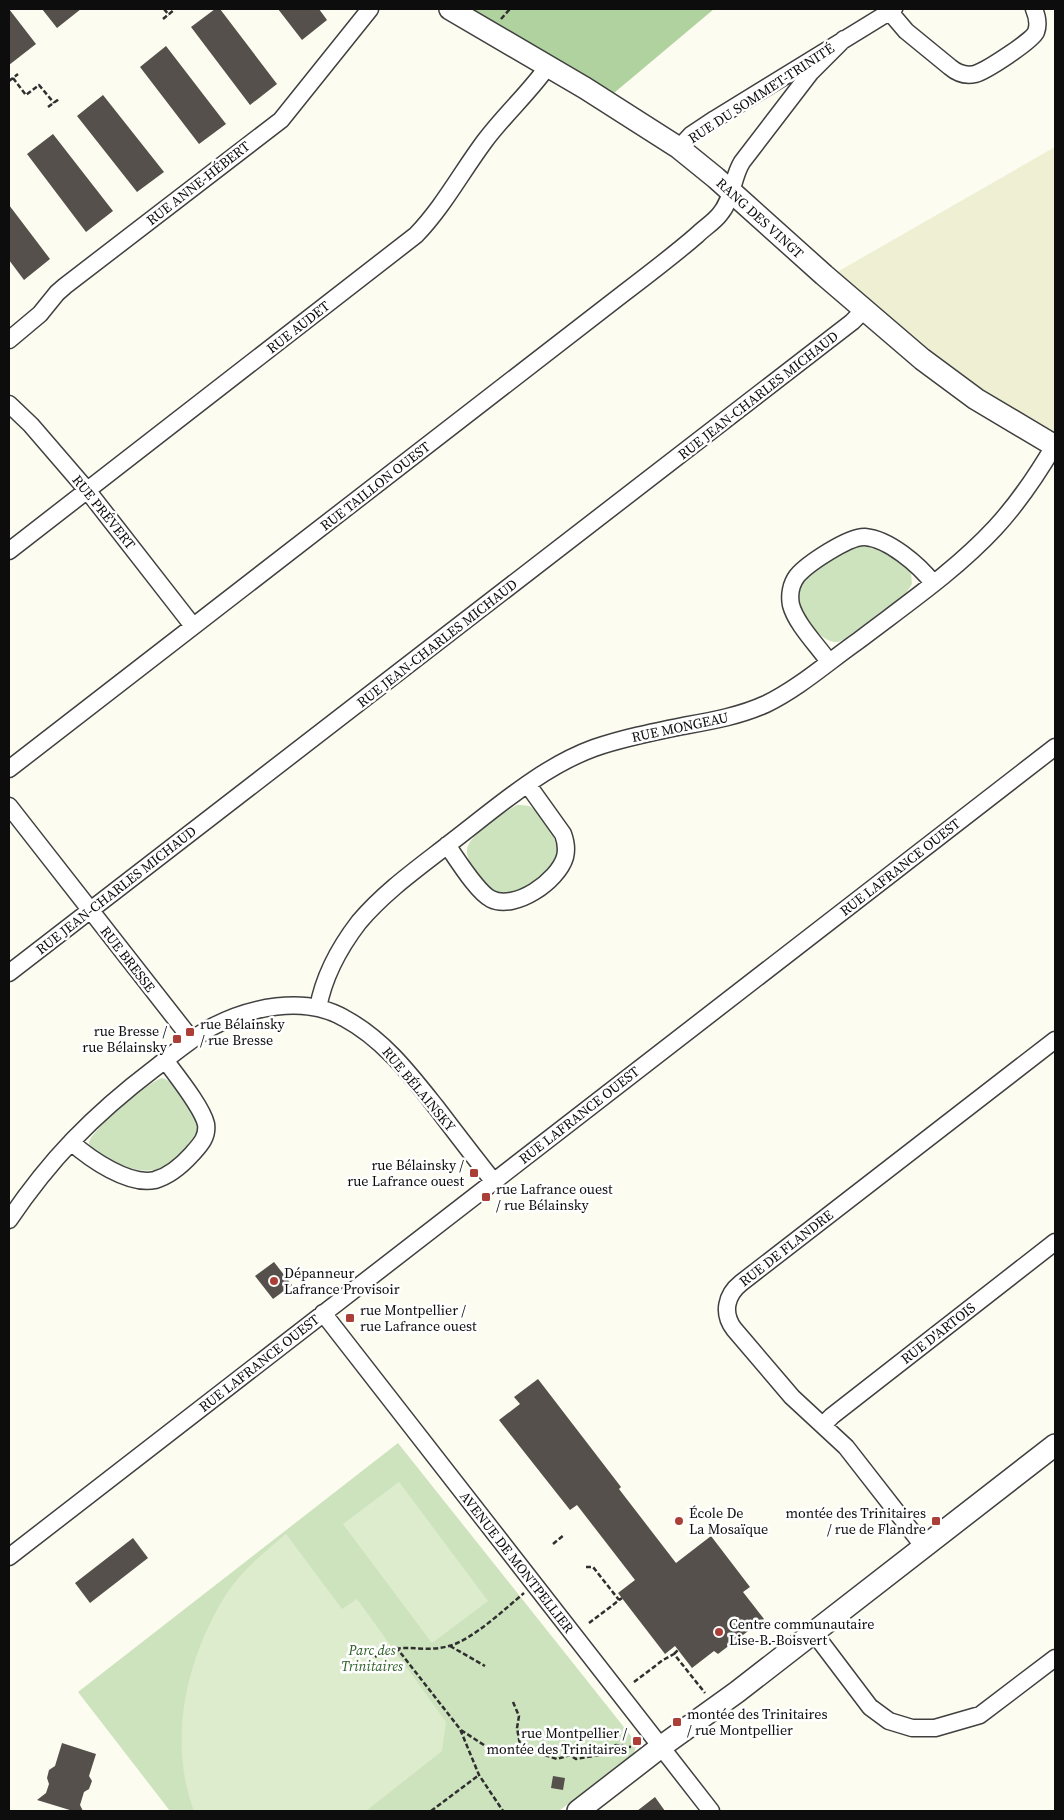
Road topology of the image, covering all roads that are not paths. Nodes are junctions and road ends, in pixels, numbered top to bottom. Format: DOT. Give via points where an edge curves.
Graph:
graph roads {
  1 [pos="370,9"];
  2 [pos="450,9"];
  3 [pos="1034,9"];
  4 [pos="892,10"];
  5 [pos="844,39"];
  6 [pos="548,66"];
  7 [pos="679,148"];
  8 [pos="732,193"];
  9 [pos="864,310"];
  10 [pos="9,340"];
  11 [pos="9,404"];
  12 [pos="1055,446"];
  13 [pos="87,490"];
  14 [pos="9,551"];
  15 [pos="933,583"];
  16 [pos="193,626"];
  17 [pos="829,662"];
  18 [pos="1055,747"];
  19 [pos="9,769"];
  20 [pos="528,785"];
  21 [pos="9,806"];
  22 [pos="447,845"];
  23 [pos="90,910"];
  24 [pos="9,973"];
  25 [pos="318,1008"];
  26 [pos="192,1040"];
  27 [pos="1055,1040"];
  28 [pos="165,1060"];
  29 [pos="71,1142"];
  30 [pos="494,1182"];
  31 [pos="9,1220"];
  32 [pos="1055,1242"];
  33 [pos="323,1313"];
  34 [pos="823,1425"];
  35 [pos="1055,1445"];
  36 [pos="924,1547"];
  37 [pos="9,1558"];
  38 [pos="814,1633"];
  39 [pos="1055,1658"];
  40 [pos="662,1746"];
  41 [pos="578,1811"];
  42 [pos="711,1811"];
  1 -- 10 [label="street, RUE ANNE-HÉBERT" via="281,120 65,286 40,314"];
  2 -- 6 [label="street, RANG DES VINGT"];
  3 -- 4 [label="street" via="1038,18 1037,28 1030,39 981,72 967,74 950,67 906,30"];
  4 -- 5 [label="street, RUE DU SOMMET-TRINITÉ"];
  5 -- 7 [label="street, RUE DU SOMMET-TRINITÉ" via="715,119 691,135"];
  5 -- 8 [label="street, RUE DU SOMMET-TRINITÉ" via="811,72 742,162 736,172"];
  6 -- 7 [label="street, RANG DES VINGT"];
  6 -- 13 [label="street, RUE AUDET" via="484,141 439,209 416,235"];
  7 -- 8 [label="street, RANG DES VINGT"];
  8 -- 9 [label="street, RANG DES VINGT"];
  8 -- 16 [label="street, RUE TAILLON OUEST" via="720,214 682,248"];
  9 -- 12 [label="street, RANG DES VINGT" via="956,385"];
  9 -- 23 [label="street, RUE JEAN-CHARLES MICHAUD" via="836,335"];
  11 -- 13 [label="street, RUE PRÉVERT"];
  12 -- 15 [label="street, RUE MONGEAU" via="1006,516"];
  13 -- 14 [label="street, RUE AUDET"];
  13 -- 16 [label="street, RUE PRÉVERT"];
  15 -- 17 [label="street, RUE MONGEAU"];
  15 -- 17 [label="street" via="908,558 864,537 841,544 805,568 792,586 792,606"];
  16 -- 19 [label="street, RUE TAILLON OUEST"];
  17 -- 20 [label="street, RUE MONGEAU" via="759,707 607,744 565,762"];
  18 -- 30 [label="street, RUE LAFRANCE OUEST"];
  20 -- 22 [label="street, RUE MONGEAU"];
  20 -- 22 [label="street" via="563,834 566,844 561,867 538,888 516,901 491,899"];
  21 -- 23 [label="street, RUE BRESSE"];
  22 -- 25 [label="street, RUE MONGEAU" via="397,885 360,921 329,970"];
  23 -- 24 [label="street, RUE JEAN-CHARLES MICHAUD"];
  23 -- 26 [label="street, RUE BRESSE"];
  25 -- 26 [label="street, RUE BÉLAINSKY" via="284,1006 255,1011 224,1022"];
  25 -- 30 [label="street, RUE BÉLAINSKY" via="360,1027 384,1047 416,1082"];
  26 -- 28 [label="street, RUE BÉLAINSKY"];
  27 -- 34 [label="street, RUE DE FLANDRE" via="731,1292 726,1311 728,1321 792,1397"];
  28 -- 29 [label="street, RUE BÉLAINSKY" via="113,1102"];
  28 -- 29 [label="street" via="206,1124 204,1138 190,1156 165,1176 139,1180 99,1163"];
  29 -- 31 [label="street, RUE BÉLAINSKY"];
  30 -- 33 [label="street, RUE LAFRANCE OUEST"];
  32 -- 34 [label="street, RUE D'ARTOIS"];
  33 -- 37 [label="street, RUE LAFRANCE OUEST"];
  33 -- 40 [label="street, AVENUE DE MONTPELLIER"];
  34 -- 36 [label="street, RUE DE FLANDRE" via="846,1447"];
  35 -- 36 [label="street"];
  36 -- 38 [label="street"];
  38 -- 39 [label="street" via="876,1712 896,1724 919,1729 980,1715"];
  38 -- 40 [label="street"];
  40 -- 41 [label="street"];
  40 -- 42 [label="street, AVENUE DE MONTPELLIER"];
}
